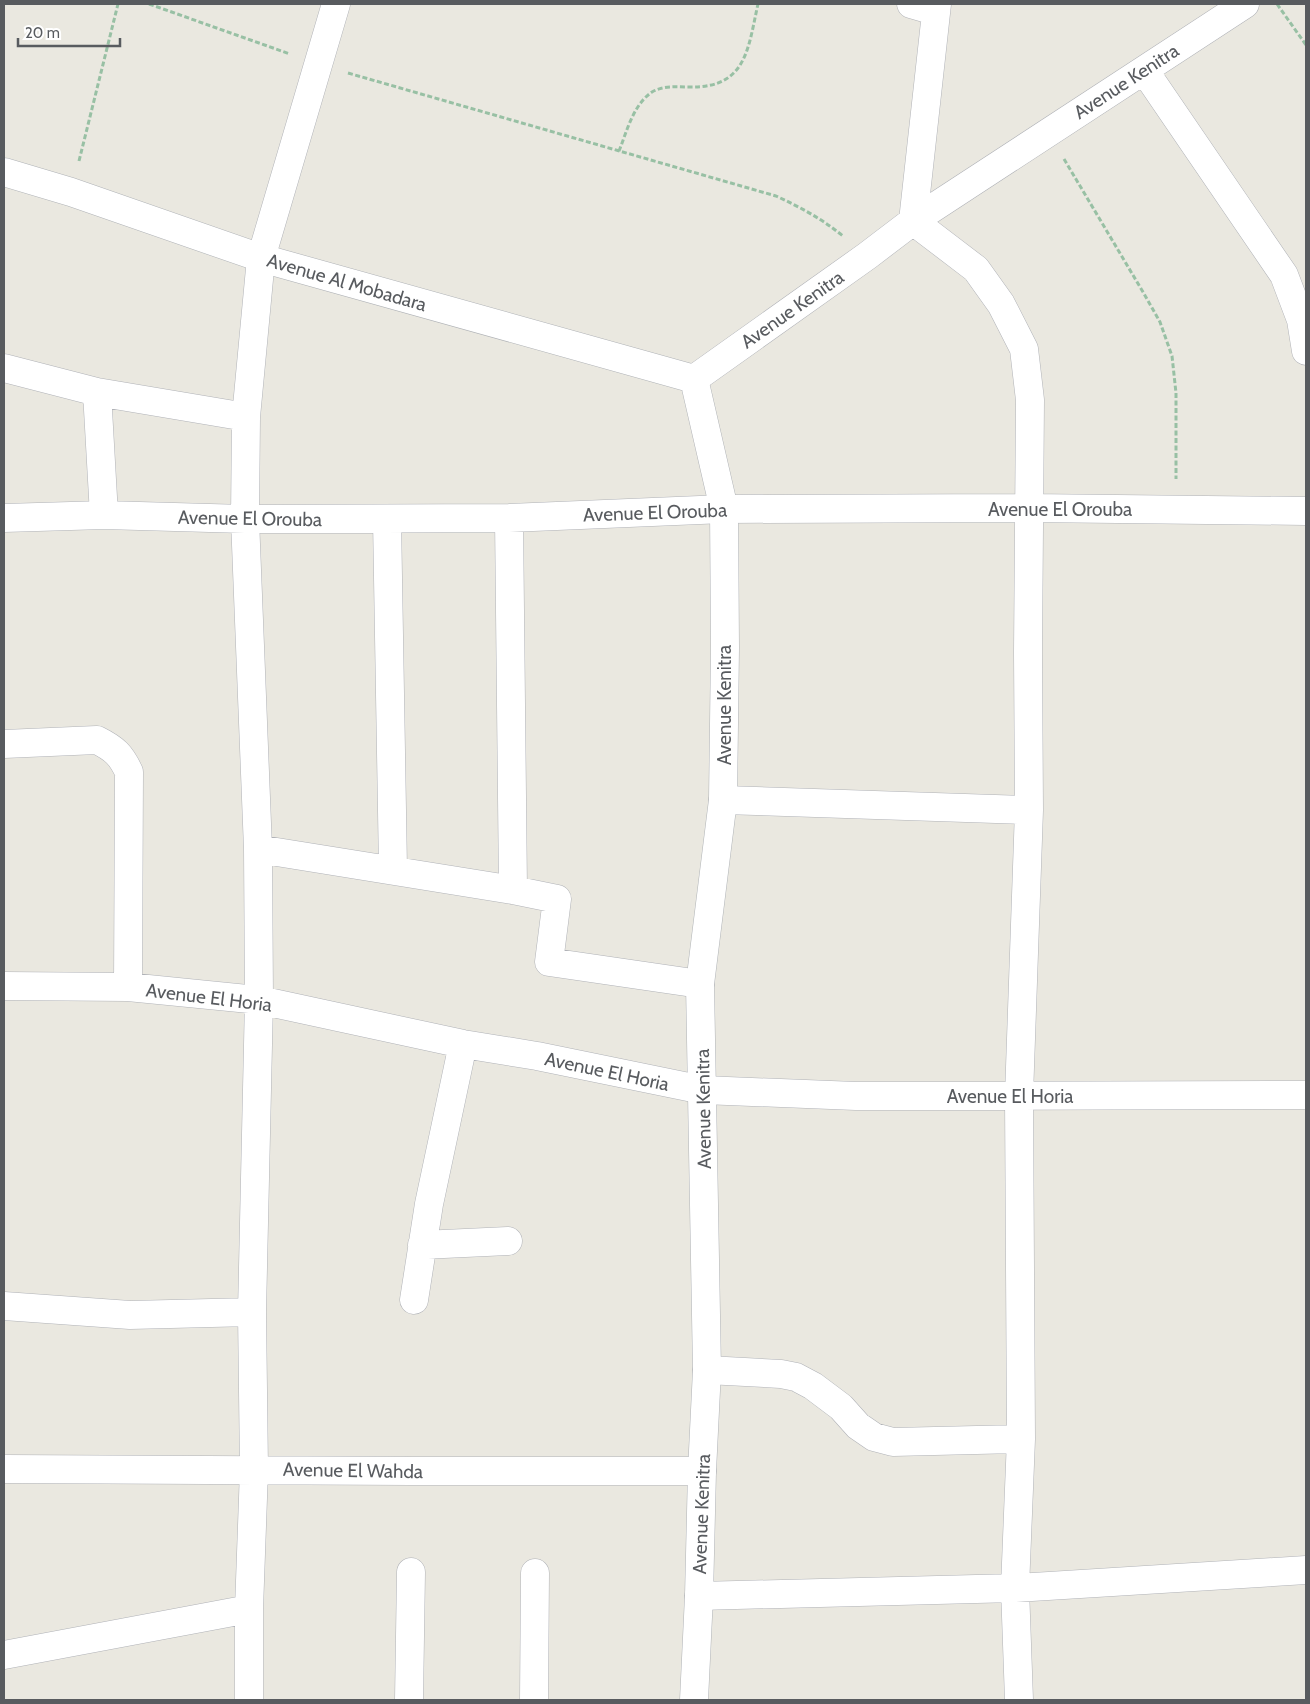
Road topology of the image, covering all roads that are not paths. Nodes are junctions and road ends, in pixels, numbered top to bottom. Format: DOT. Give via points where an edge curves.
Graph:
graph roads {
  1 [pos="336,4"];
  2 [pos="1245,4"];
  3 [pos="928,6"];
  4 [pos="1144,70"];
  5 [pos="4,172"];
  6 [pos="913,221"];
  7 [pos="261,258"];
  8 [pos="1306,351"];
  9 [pos="4,368"];
  10 [pos="694,379"];
  11 [pos="97,392"];
  12 [pos="246,417"];
  13 [pos="1306,503"];
  14 [pos="1029,508"];
  15 [pos="724,509"];
  16 [pos="1306,511"];
  17 [pos="104,514"];
  18 [pos="4,518"];
  19 [pos="509,518"];
  20 [pos="245,519"];
  21 [pos="387,519"];
  22 [pos="1306,524"];
  23 [pos="4,744"];
  24 [pos="723,800"];
  25 [pos="1029,810"];
  26 [pos="258,848"];
  27 [pos="393,869"];
  28 [pos="513,890"];
  29 [pos="700,984"];
  30 [pos="4,986"];
  31 [pos="128,987"];
  32 [pos="259,1000"];
  33 [pos="463,1044"];
  34 [pos="703,1090"];
  35 [pos="1306,1095"];
  36 [pos="1019,1096"];
  37 [pos="508,1241"];
  38 [pos="422,1245"];
  39 [pos="414,1300"];
  40 [pos="4,1306"];
  41 [pos="252,1312"];
  42 [pos="707,1370"];
  43 [pos="1021,1438"];
  44 [pos="4,1469"];
  45 [pos="254,1470"];
  46 [pos="702,1471"];
  47 [pos="1306,1570"];
  48 [pos="411,1572"];
  49 [pos="535,1572"];
  50 [pos="1015,1588"];
  51 [pos="699,1596"];
  52 [pos="249,1608"];
  53 [pos="4,1655"];
  54 [pos="249,1700"];
  55 [pos="409,1700"];
  56 [pos="534,1700"];
  57 [pos="694,1700"];
  58 [pos="1019,1700"];
  1 -- 7 [label="street"];
  2 -- 4 [label="street, Avenue Kenitra"];
  3 -- 6 [label="street"];
  4 -- 6 [label="street, Avenue Kenitra"];
  4 -- 8 [label="street" via="1284,275 1301,320"];
  5 -- 7 [label="street, Avenue Al Mobadara"];
  6 -- 10 [label="street, Avenue Kenitra"];
  6 -- 14 [label="street" via="976,269 1001,304 1024,349 1030,400"];
  7 -- 10 [label="street, Avenue Al Mobadara"];
  7 -- 12 [label="street"];
  9 -- 11 [label="street"];
  10 -- 15 [label="street, Avenue Kenitra"];
  11 -- 12 [label="street"];
  11 -- 17 [label="street"];
  12 -- 20 [label="street"];
  13 -- 16 [label="street"];
  14 -- 15 [label="street, Avenue El Orouba"];
  14 -- 16 [label="street, Avenue El Orouba"];
  14 -- 25 [label="street"];
  15 -- 19 [label="street, Avenue El Orouba"];
  15 -- 24 [label="street, Avenue Kenitra"];
  16 -- 22 [label="street"];
  17 -- 18 [label="street, Avenue El Orouba"];
  17 -- 20 [label="street, Avenue El Orouba"];
  19 -- 21 [label="street, Avenue El Orouba"];
  19 -- 28 [label="street"];
  20 -- 21 [label="street, Avenue El Orouba"];
  20 -- 26 [label="street"];
  21 -- 27 [label="street"];
  23 -- 31 [label="street" via="97,740 122,757 129,772"];
  24 -- 25 [label="street"];
  24 -- 29 [label="street, Avenue Kenitra"];
  25 -- 36 [label="street"];
  26 -- 27 [label="street"];
  26 -- 32 [label="street"];
  27 -- 28 [label="street"];
  28 -- 29 [label="street" via="557,900 549,962"];
  29 -- 34 [label="street, Avenue Kenitra"];
  30 -- 31 [label="street, Avenue El Horia"];
  31 -- 32 [label="street, Avenue El Horia"];
  32 -- 33 [label="street, Avenue El Horia"];
  32 -- 41 [label="street"];
  33 -- 34 [label="street, Avenue El Horia"];
  33 -- 38 [label="street"];
  34 -- 36 [label="street, Avenue El Horia" via="856,1096"];
  34 -- 42 [label="street, Avenue Kenitra"];
  35 -- 36 [label="street, Avenue El Horia"];
  36 -- 43 [label="street"];
  37 -- 38 [label="street"];
  38 -- 39 [label="street"];
  40 -- 41 [label="street" via="130,1315"];
  41 -- 45 [label="street"];
  42 -- 43 [label="street" via="796,1376 841,1408 874,1437 893,1442"];
  42 -- 46 [label="street, Avenue Kenitra"];
  43 -- 50 [label="street"];
  44 -- 45 [label="street, Avenue El Wahda"];
  45 -- 46 [label="street, Avenue El Wahda"];
  45 -- 52 [label="street"];
  46 -- 51 [label="street, Avenue Kenitra"];
  47 -- 50 [label="street"];
  48 -- 55 [label="street"];
  49 -- 56 [label="street"];
  50 -- 51 [label="street"];
  50 -- 58 [label="street"];
  51 -- 57 [label="street, Avenue Kenitra"];
  52 -- 53 [label="street"];
  52 -- 54 [label="street"];
}
